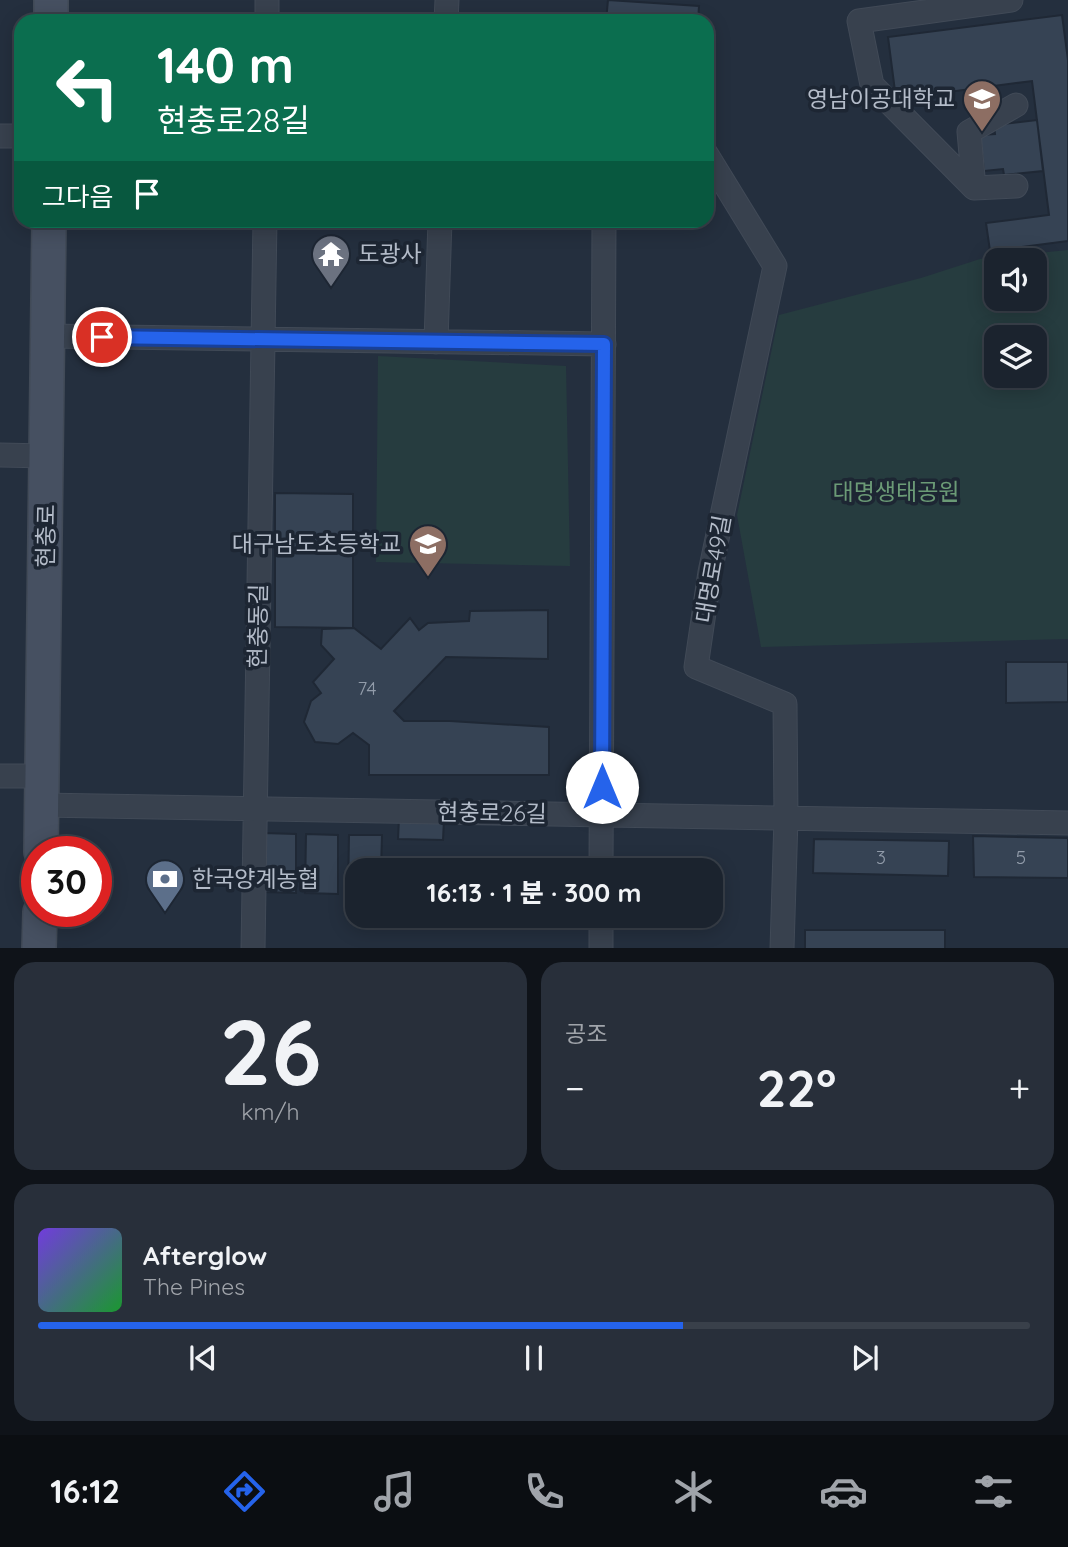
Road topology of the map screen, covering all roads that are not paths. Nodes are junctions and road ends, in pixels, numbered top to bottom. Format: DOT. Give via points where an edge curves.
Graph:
graph roads {
  1 [pos="1011,0"];
  2 [pos="1016,105"];
  3 [pos="714,166"];
  4 [pos="1016,186"];
  5 [pos="974,188"];
  6 [pos="49,228"];
  7 [pos="265,228"];
  8 [pos="440,228"];
  9 [pos="604,228"];
  10 [pos="48,336"];
  11 [pos="263,339"];
  12 [pos="436,342"];
  13 [pos="604,344"];
  14 [pos="0,455"];
  15 [pos="47,456"];
  16 [pos="0,776"];
  17 [pos="42,790"];
  18 [pos="255,808"];
  19 [pos="601,815"];
  20 [pos="786,818"];
  21 [pos="1068,823"];
  22 [pos="41,836"];
  23 [pos="601,858"];
  24 [pos="40,927"];
  25 [pos="601,928"];
  26 [pos="39,948"];
  27 [pos="253,948"];
  28 [pos="601,948"];
  29 [pos="782,948"];
  1 -- 5 [label="street" via="859,21 872,85"];
  2 -- 5 [label="street" via="969,132"];
  3 -- 20 [label="street, 대명로49길" via="775,266 710,572 696,667 785,704"];
  4 -- 5 [label="street"];
  6 -- 10 [label="main road, 현충로"];
  7 -- 11 [label="street, 현충동길"];
  8 -- 12 [label="street"];
  9 -- 13 [label="street"];
  10 -- 11 [label="street"];
  10 -- 15 [label="main road, 현충로"];
  11 -- 12 [label="street"];
  11 -- 18 [label="street, 현충동길"];
  12 -- 13 [label="street"];
  13 -- 19 [label="street"];
  14 -- 15 [label="street"];
  15 -- 17 [label="main road, 현충로"];
  16 -- 17 [label="street, 현충로26길"];
  17 -- 18 [label="street, 현충로26길"];
  17 -- 22 [label="main road, 현충로"];
  18 -- 19 [label="street, 현충로26길"];
  18 -- 27 [label="street, 현충동길"];
  19 -- 20 [label="street, 현충로26길"];
  19 -- 23 [label="street"];
  20 -- 21 [label="street, 현충로26길"];
  20 -- 29 [label="street, 대명로49길"];
  24 -- 26 [label="main road"];
  25 -- 28 [label="street"];
}
